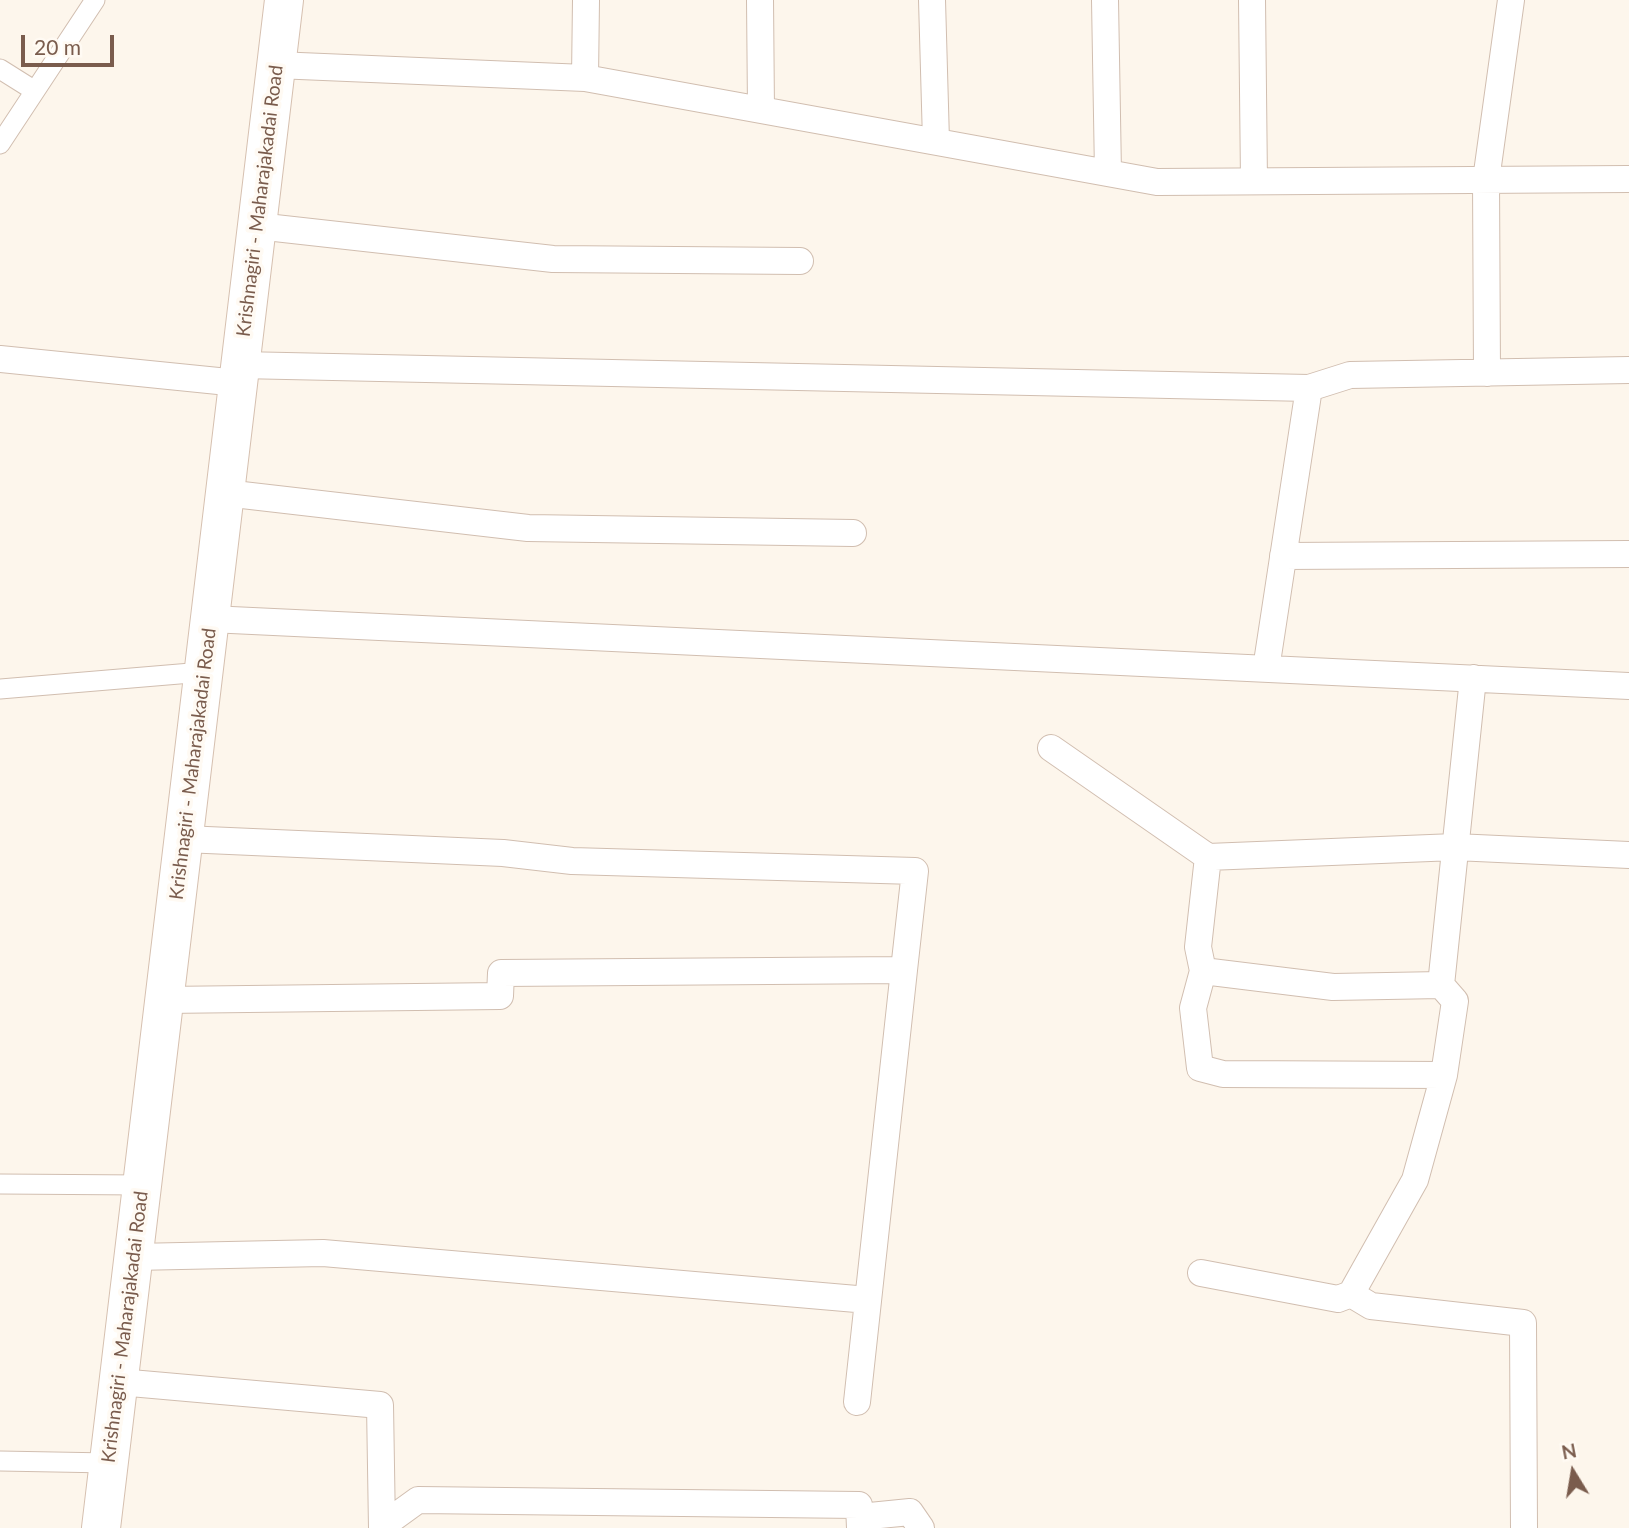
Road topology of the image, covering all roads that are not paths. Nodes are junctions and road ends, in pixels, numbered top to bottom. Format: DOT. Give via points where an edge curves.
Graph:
graph roads {
  1 [pos="95,0"];
  2 [pos="284,0"];
  3 [pos="586,0"];
  4 [pos="760,0"];
  5 [pos="932,0"];
  6 [pos="1105,0"];
  7 [pos="1252,0"];
  8 [pos="1511,0"];
  9 [pos="276,65"];
  10 [pos="0,69"];
  11 [pos="585,78"];
  12 [pos="35,90"];
  13 [pos="761,110"];
  14 [pos="936,142"];
  15 [pos="0,144"];
  16 [pos="1108,173"];
  17 [pos="1629,179"];
  18 [pos="1486,180"];
  19 [pos="1254,181"];
  20 [pos="257,226"];
  21 [pos="800,261"];
  22 [pos="0,359"];
  23 [pos="1629,370"];
  24 [pos="1487,373"];
  25 [pos="239,374"];
  26 [pos="1309,388"];
  27 [pos="225,493"];
  28 [pos="853,533"];
  29 [pos="1629,554"];
  30 [pos="1283,556"];
  31 [pos="210,619"];
  32 [pos="1266,669"];
  33 [pos="203,672"];
  34 [pos="1472,678"];
  35 [pos="1629,686"];
  36 [pos="0,689"];
  37 [pos="1051,748"];
  38 [pos="184,839"];
  39 [pos="1455,848"];
  40 [pos="1629,855"];
  41 [pos="1208,857"];
  42 [pos="904,970"];
  43 [pos="1203,971"];
  44 [pos="1441,985"];
  45 [pos="164,1000"];
  46 [pos="1444,1075"];
  47 [pos="0,1184"];
  48 [pos="142,1185"];
  49 [pos="134,1257"];
  50 [pos="1201,1273"];
  51 [pos="1351,1294"];
  52 [pos="868,1300"];
  53 [pos="119,1382"];
  54 [pos="856,1402"];
  55 [pos="0,1461"];
  56 [pos="109,1463"];
  57 [pos="860,1523"];
  58 [pos="382,1527"];
  59 [pos="101,1528"];
  60 [pos="921,1528"];
  61 [pos="1524,1528"];
  1 -- 12 [label="street"];
  2 -- 9 [label="main road, Krishnagiri - Maharajakadai Road"];
  3 -- 11 [label="street"];
  4 -- 13 [label="street"];
  5 -- 14 [label="street"];
  6 -- 16 [label="street"];
  7 -- 19 [label="street"];
  8 -- 18 [label="street"];
  9 -- 11 [label="street"];
  9 -- 20 [label="main road, Krishnagiri - Maharajakadai Road"];
  10 -- 12 [label="street"];
  11 -- 13 [label="street"];
  12 -- 15 [label="street"];
  13 -- 14 [label="street"];
  14 -- 16 [label="street"];
  16 -- 19 [label="street" via="1157,182"];
  17 -- 18 [label="street"];
  18 -- 19 [label="street"];
  18 -- 24 [label="street"];
  20 -- 21 [label="street" via="553,259"];
  20 -- 25 [label="main road, Krishnagiri - Maharajakadai Road"];
  22 -- 25 [label="street"];
  23 -- 24 [label="street"];
  24 -- 26 [label="street" via="1350,375"];
  25 -- 26 [label="street"];
  25 -- 27 [label="main road, Krishnagiri - Maharajakadai Road"];
  26 -- 30 [label="street"];
  27 -- 28 [label="street" via="528,528"];
  27 -- 31 [label="main road, Krishnagiri - Maharajakadai Road"];
  29 -- 30 [label="street"];
  30 -- 32 [label="street"];
  31 -- 32 [label="street"];
  31 -- 33 [label="main road, Krishnagiri - Maharajakadai Road"];
  32 -- 34 [label="street"];
  33 -- 36 [label="street"];
  33 -- 38 [label="main road, Krishnagiri - Maharajakadai Road"];
  34 -- 35 [label="street"];
  34 -- 39 [label="street"];
  37 -- 41 [label="street"];
  38 -- 42 [label="street" via="503,853 572,861 915,871"];
  38 -- 45 [label="main road, Krishnagiri - Maharajakadai Road"];
  39 -- 40 [label="street"];
  39 -- 41 [label="street"];
  39 -- 44 [label="street"];
  41 -- 43 [label="street" via="1198,947"];
  42 -- 45 [label="street" via="501,973 500,996"];
  42 -- 52 [label="street"];
  43 -- 44 [label="street" via="1333,987"];
  43 -- 46 [label="street" via="1193,1008 1200,1068 1223,1074"];
  44 -- 46 [label="street" via="1455,1001"];
  45 -- 48 [label="main road, Krishnagiri - Maharajakadai Road"];
  46 -- 51 [label="street" via="1415,1180"];
  47 -- 48 [label="street"];
  48 -- 49 [label="main road, Krishnagiri - Maharajakadai Road"];
  49 -- 52 [label="street" via="323,1253"];
  49 -- 53 [label="main road, Krishnagiri - Maharajakadai Road"];
  50 -- 51 [label="street" via="1339,1299"];
  51 -- 61 [label="street" via="1371,1306 1523,1323"];
  52 -- 54 [label="street"];
  53 -- 56 [label="main road, Krishnagiri - Maharajakadai Road"];
  53 -- 58 [label="street" via="380,1405"];
  55 -- 56 [label="street"];
  56 -- 59 [label="main road, Krishnagiri - Maharajakadai Road"];
  57 -- 58 [label="street" via="859,1505 418,1500"];
  57 -- 60 [label="street" via="910,1512"];
}
